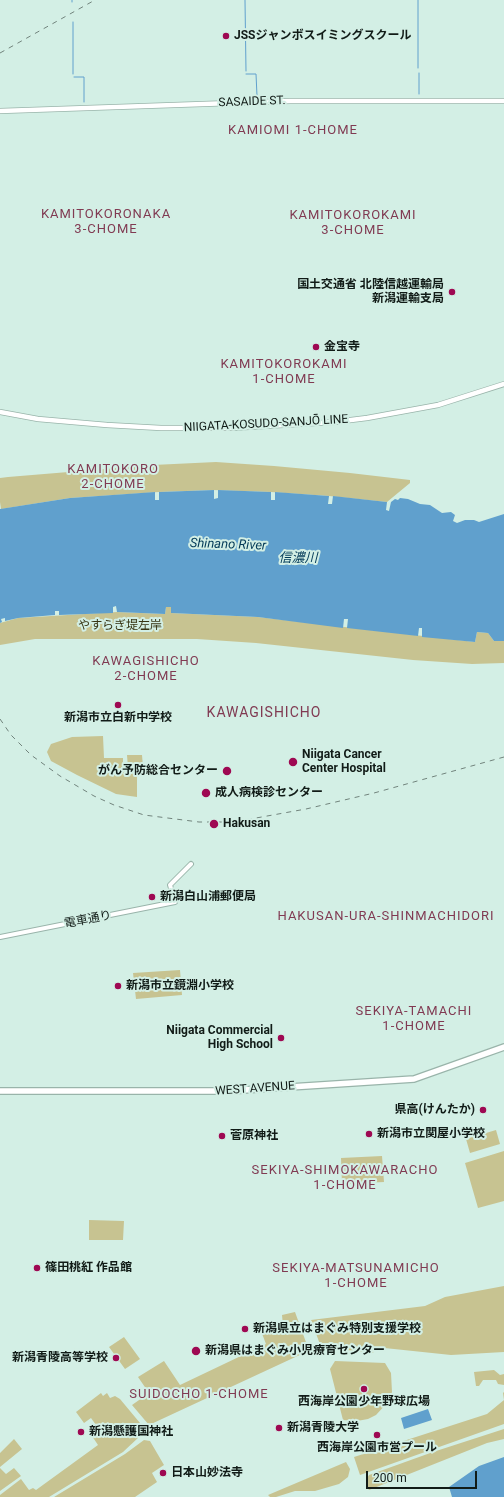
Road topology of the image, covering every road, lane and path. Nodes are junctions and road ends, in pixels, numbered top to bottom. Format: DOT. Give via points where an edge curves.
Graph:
graph roads {
  1 [pos="504,101"];
  2 [pos="0,111"];
  3 [pos="504,384"];
  4 [pos="0,412"];
  5 [pos="191,864"];
  6 [pos="0,937"];
  7 [pos="504,1047"];
  8 [pos="0,1090"];
  1 -- 2 [label="main road, SASAIDE ST." via="290,101"];
  3 -- 4 [label="main road, NIIGATA-KOSUDO-SANJŌ LINE" via="438,404 367,418 232,428 107,426"];
  5 -- 6 [label="main road, 電車通り" via="170,885 175,902"];
  7 -- 8 [label="highway, WEST AVENUE" via="414,1079 228,1091"];
}
